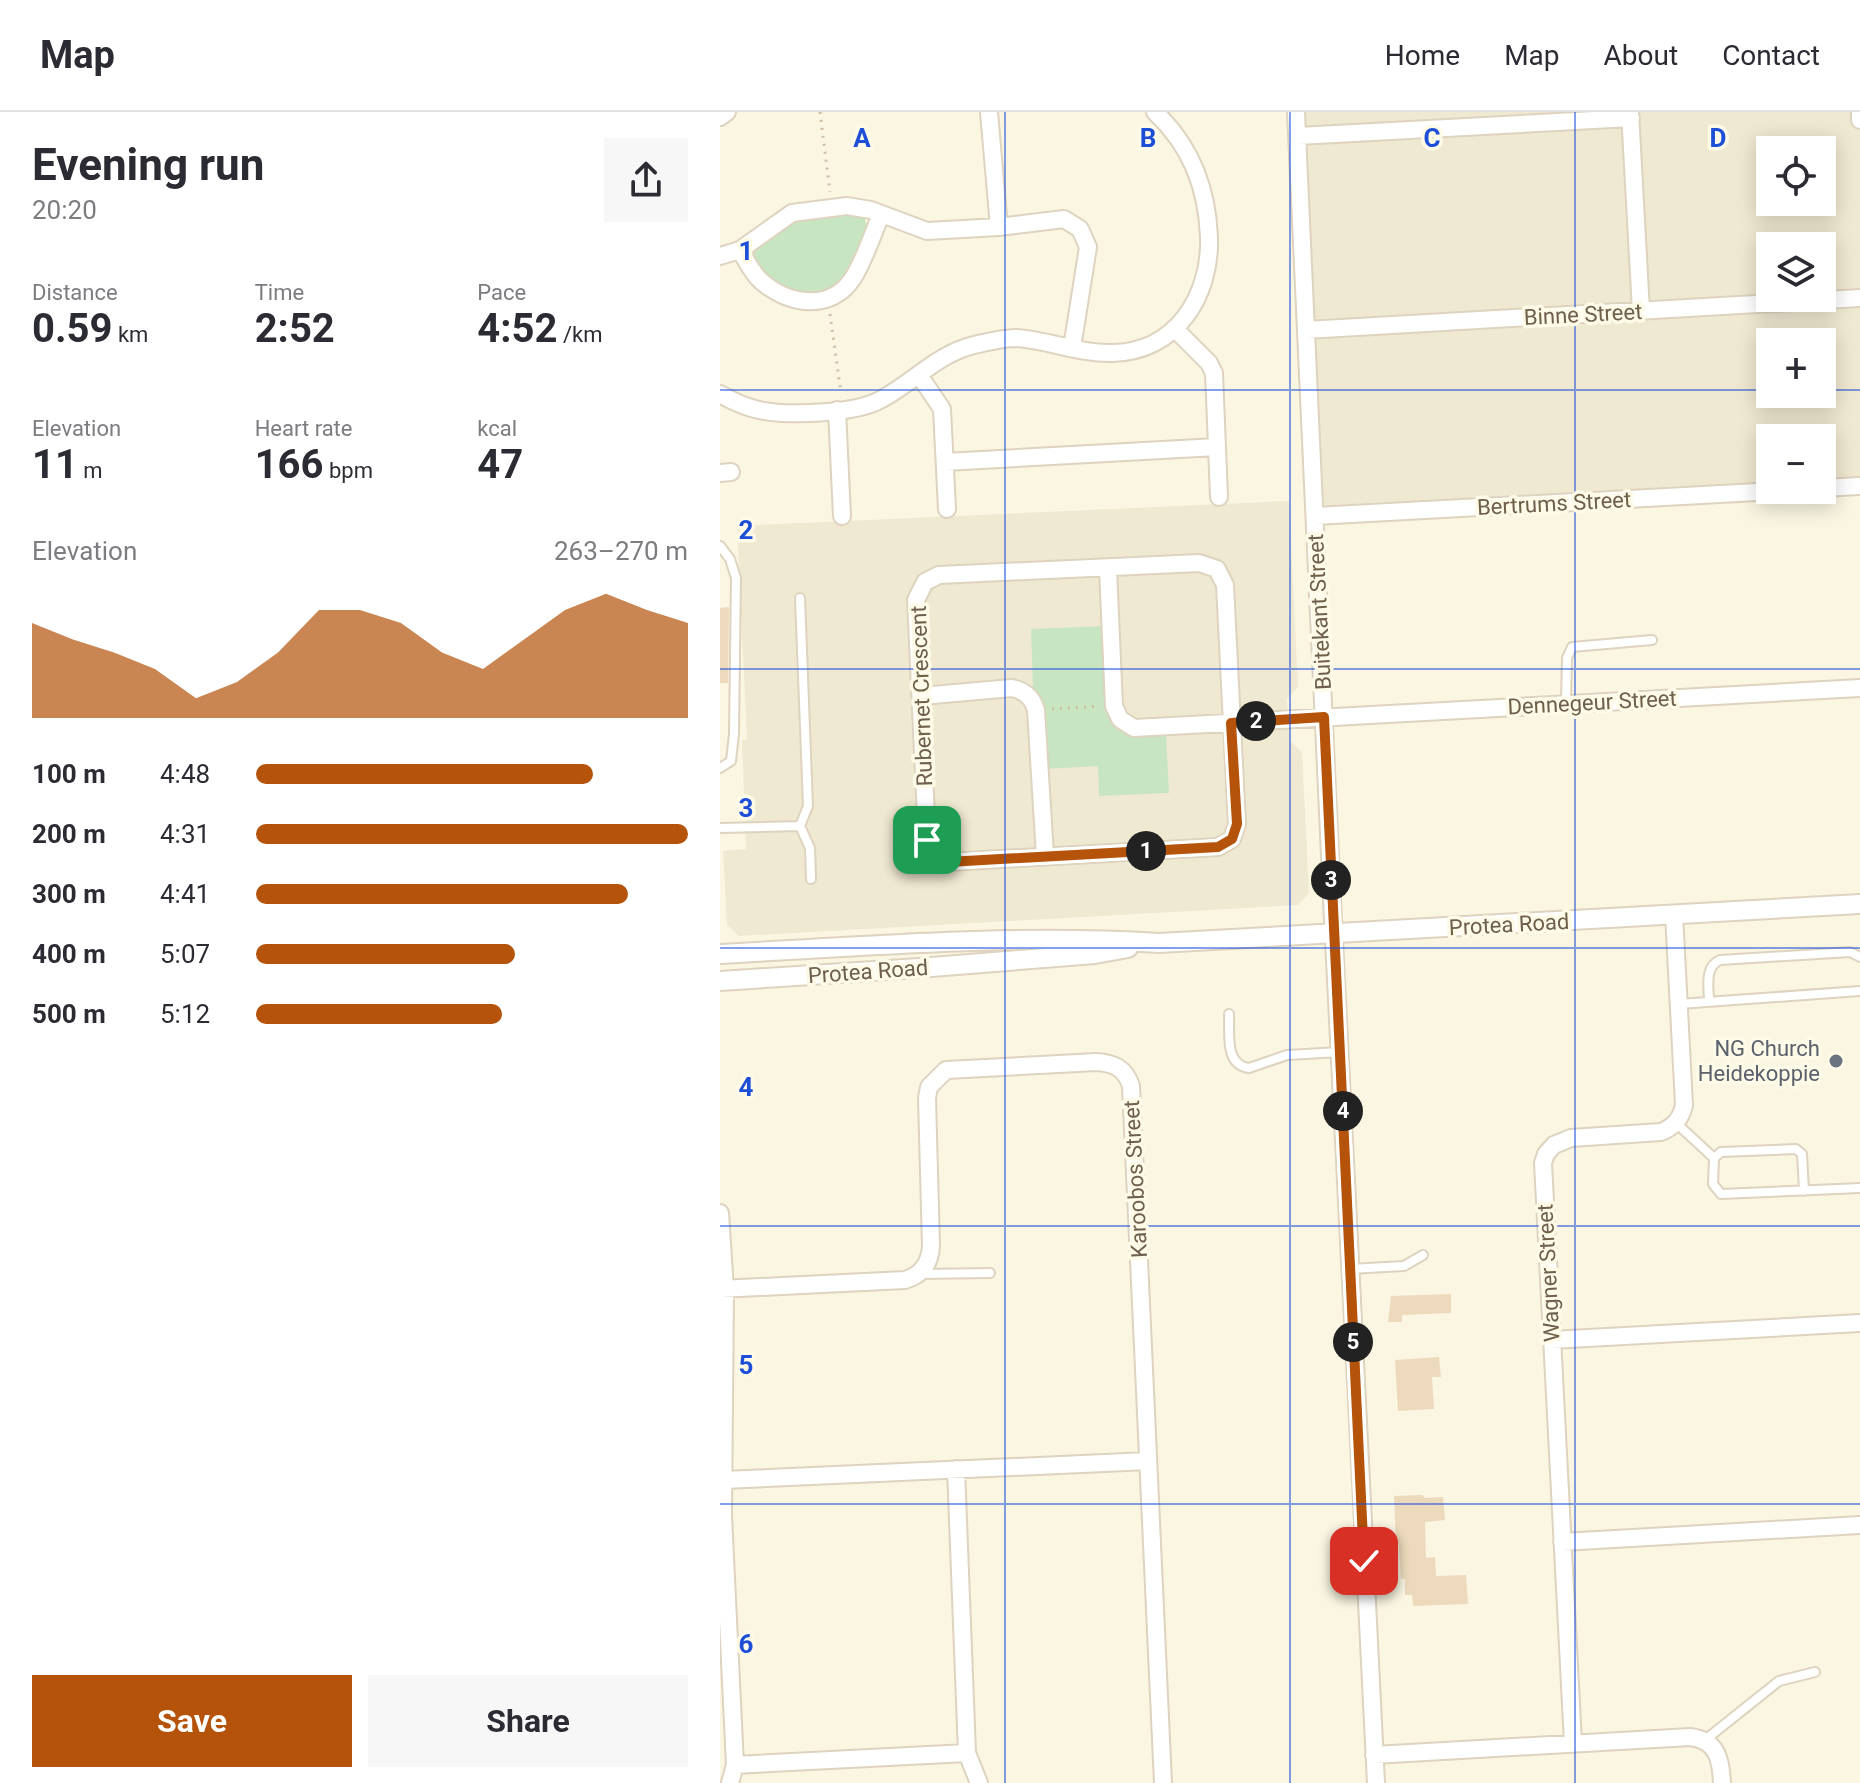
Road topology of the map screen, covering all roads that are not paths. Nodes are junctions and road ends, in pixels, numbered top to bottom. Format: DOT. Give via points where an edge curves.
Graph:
graph roads {
  1 [pos="727,112"];
  2 [pos="975,112"];
  3 [pos="982,112"];
  4 [pos="989,112"];
  5 [pos="1155,112"];
  6 [pos="1296,112"];
  7 [pos="1860,112"];
  8 [pos="1630,115"];
  9 [pos="720,117"];
  10 [pos="1860,120"];
  11 [pos="1298,136"];
  12 [pos="881,215"];
  13 [pos="999,227"];
  14 [pos="740,250"];
  15 [pos="720,256"];
  16 [pos="1860,298"];
  17 [pos="1641,311"];
  18 [pos="1175,329"];
  19 [pos="1306,330"];
  20 [pos="1072,348"];
  21 [pos="919,375"];
  22 [pos="722,401"];
  23 [pos="840,409"];
  24 [pos="1217,447"];
  25 [pos="945,462"];
  26 [pos="1860,486"];
  27 [pos="1836,487"];
  28 [pos="1756,492"];
  29 [pos="1219,497"];
  30 [pos="947,509"];
  31 [pos="842,516"];
  32 [pos="1315,516"];
  33 [pos="720,546"];
  34 [pos="1108,569"];
  35 [pos="800,598"];
  36 [pos="1652,640"];
  37 [pos="1860,688"];
  38 [pos="921,696"];
  39 [pos="1566,704"];
  40 [pos="1324,717"];
  41 [pos="1231,723"];
  42 [pos="720,768"];
  43 [pos="800,826"];
  44 [pos="721,828"];
  45 [pos="1045,856"];
  46 [pos="811,879"];
  47 [pos="1860,904"];
  48 [pos="1674,914"];
  49 [pos="1333,933"];
  50 [pos="1159,943"];
  51 [pos="720,954"];
  52 [pos="1860,957"];
  53 [pos="720,981"];
  54 [pos="1860,991"];
  55 [pos="1709,1001"];
  56 [pos="1679,1004"];
  57 [pos="1229,1014"];
  58 [pos="1340,1052"];
  59 [pos="1676,1123"];
  60 [pos="1714,1158"];
  61 [pos="1860,1188"];
  62 [pos="1804,1191"];
  63 [pos="720,1213"];
  64 [pos="1423,1255"];
  65 [pos="1349,1269"];
  66 [pos="990,1273"];
  67 [pos="919,1274"];
  68 [pos="722,1289"];
  69 [pos="1860,1323"];
  70 [pos="1551,1340"];
  71 [pos="1148,1461"];
  72 [pos="956,1469"];
  73 [pos="724,1480"];
  74 [pos="1860,1525"];
  75 [pos="1562,1542"];
  76 [pos="1815,1672"];
  77 [pos="1705,1740"];
  78 [pos="1573,1743"];
  79 [pos="967,1753"];
  80 [pos="1374,1755"];
  81 [pos="735,1765"];
  82 [pos="730,1783"];
  83 [pos="979,1783"];
  84 [pos="1163,1783"];
  85 [pos="1376,1783"];
  86 [pos="1722,1783"];
  1 -- 9 [label="street"];
  2 -- 3 [label="street"];
  4 -- 13 [label="street"];
  5 -- 18 [label="street" via="1185,147 1207,210 1209,256 1203,280 1191,312"];
  6 -- 11 [label="street, Buitekant Street"];
  7 -- 10 [label="street"];
  8 -- 11 [label="street"];
  8 -- 17 [label="street"];
  11 -- 19 [label="street, Buitekant Street"];
  12 -- 13 [label="street" via="927,231"];
  12 -- 14 [label="street" via="854,206 792,213"];
  12 -- 14 [label="street" via="853,277 828,298 788,298 758,278"];
  13 -- 20 [label="street" via="1058,218 1084,234 1088,254"];
  14 -- 15 [label="street"];
  16 -- 17 [label="street, Binne Street"];
  17 -- 19 [label="street, Binne Street"];
  18 -- 20 [label="street" via="1135,351"];
  18 -- 24 [label="street" via="1214,373"];
  19 -- 32 [label="street, Buitekant Street"];
  20 -- 21 [label="street" via="1005,339 962,349"];
  21 -- 23 [label="street" via="877,402"];
  21 -- 25 [label="street" via="942,409"];
  22 -- 23 [label="street" via="774,412"];
  23 -- 31 [label="street"];
  24 -- 25 [label="street"];
  24 -- 29 [label="street"];
  25 -- 30 [label="street"];
  26 -- 27 [label="street"];
  28 -- 32 [label="street, Bertrums Street"];
  32 -- 40 [label="street, Buitekant Street"];
  33 -- 42 [label="lane" via="736,578 734,734 731,761"];
  34 -- 38 [label="street, Rubernet Crescent" via="929,578 916,600"];
  34 -- 41 [label="street, Dennegeur Street" via="1114,706 1120,719 1134,728"];
  34 -- 41 [label="street, Rubernet Crescent" via="1199,563 1217,569 1225,585"];
  35 -- 43 [label="lane" via="808,806"];
  36 -- 39 [label="lane" via="1572,647"];
  37 -- 39 [label="street, Dennegeur Street"];
  38 -- 45 [label="street" via="1012,688 1027,694 1036,710"];
  38 -- 45 [label="street, Rubernet Crescent" via="931,852 948,862"];
  39 -- 40 [label="street, Dennegeur Street"];
  40 -- 41 [label="street, Dennegeur Street"];
  40 -- 49 [label="street, Buitekant Street"];
  41 -- 45 [label="street, Rubernet Crescent" via="1237,824 1227,844"];
  43 -- 44 [label="lane"];
  43 -- 46 [label="lane" via="810,848"];
  47 -- 48 [label="street, Protea Road"];
  48 -- 49 [label="street, Protea Road"];
  48 -- 56 [label="street"];
  49 -- 50 [label="street, Protea Road"];
  49 -- 58 [label="street, Buitekant Street"];
  50 -- 51 [label="street, Protea Road" via="1096,939"];
  50 -- 53 [label="street, Protea Road" via="1095,954"];
  52 -- 55 [label="lane" via="1850,952 1720,960 1710,966"];
  54 -- 55 [label="lane"];
  55 -- 56 [label="lane"];
  56 -- 59 [label="street" via="1684,1105"];
  57 -- 58 [label="lane" via="1231,1054 1243,1068 1287,1055"];
  58 -- 65 [label="street, Buitekant Street"];
  59 -- 60 [label="lane"];
  59 -- 70 [label="street, Wagner Street" via="1661,1132 1571,1138 1546,1154 1542,1173"];
  60 -- 62 [label="lane" via="1713,1184 1721,1194"];
  60 -- 62 [label="lane" via="1721,1152 1796,1149 1802,1154"];
  61 -- 62 [label="lane"];
  63 -- 68 [label="street"];
  64 -- 65 [label="lane" via="1404,1266"];
  65 -- 80 [label="street, Buitekant Street"];
  66 -- 67 [label="lane"];
  67 -- 68 [label="street" via="905,1280"];
  67 -- 71 [label="street, Karoobos Street" via="931,1253 927,1098 934,1079 956,1068 1096,1062 1121,1068 1131,1086"];
  68 -- 73 [label="street"];
  69 -- 70 [label="street"];
  70 -- 75 [label="street, Wagner Street"];
  71 -- 72 [label="street"];
  71 -- 84 [label="street, Karoobos Street"];
  72 -- 73 [label="street"];
  72 -- 79 [label="street"];
  73 -- 81 [label="street"];
  74 -- 75 [label="street"];
  75 -- 78 [label="street, Wagner Street"];
  76 -- 77 [label="lane" via="1779,1681"];
  77 -- 78 [label="street"];
  77 -- 86 [label="street" via="1720,1759"];
  78 -- 80 [label="street"];
  79 -- 81 [label="street"];
  79 -- 83 [label="street"];
  80 -- 85 [label="street, Buitekant Street"];
  81 -- 82 [label="street"];
}
